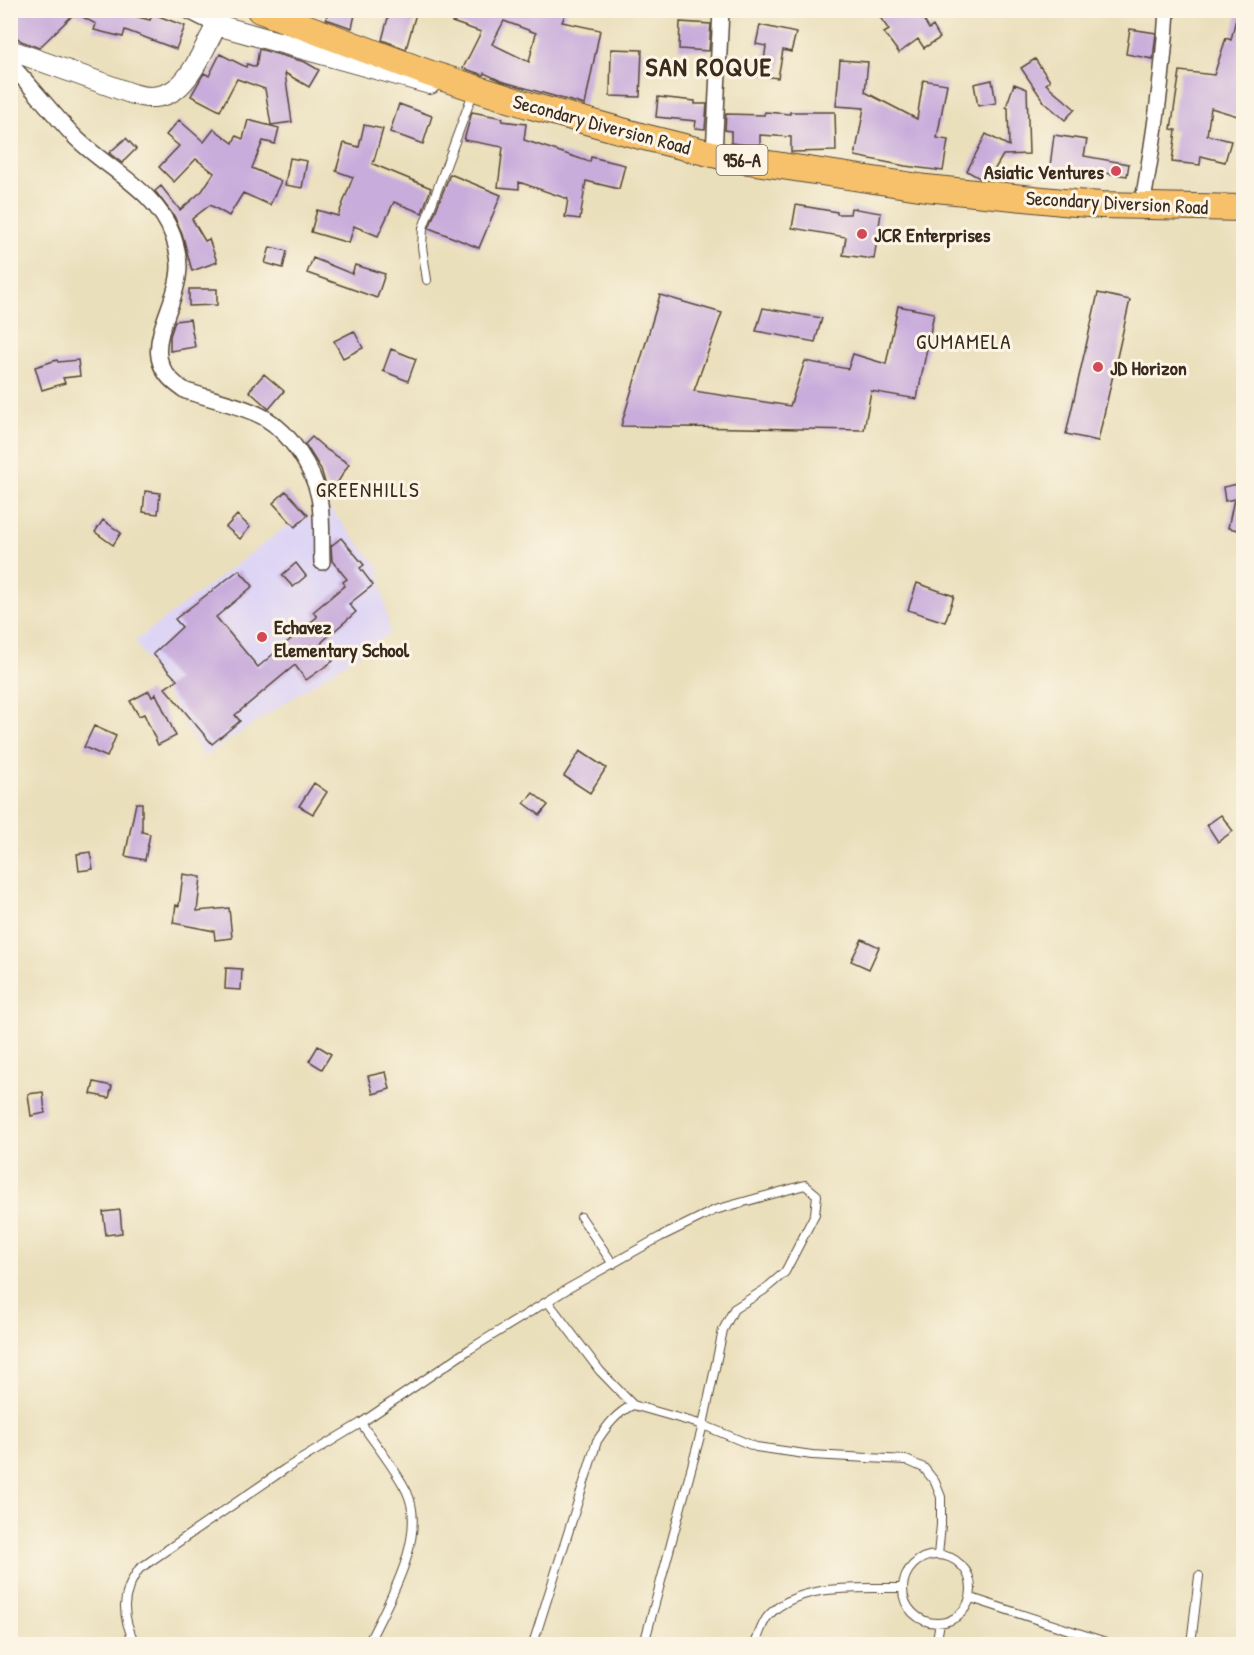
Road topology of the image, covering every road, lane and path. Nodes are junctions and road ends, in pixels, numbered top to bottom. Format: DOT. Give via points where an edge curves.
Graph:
graph roads {
  1 [pos="186,10"];
  2 [pos="260,10"];
  3 [pos="721,10"];
  4 [pos="1167,10"];
  5 [pos="217,25"];
  6 [pos="10,50"];
  7 [pos="10,64"];
  8 [pos="470,86"];
  9 [pos="714,154"];
  10 [pos="1142,206"];
  11 [pos="1244,208"];
  12 [pos="427,280"];
  13 [pos="322,562"];
  14 [pos="581,1217"];
  15 [pos="613,1264"];
  16 [pos="548,1302"];
  17 [pos="633,1405"];
  18 [pos="361,1423"];
  19 [pos="703,1425"];
  20 [pos="938,1555"];
  21 [pos="1199,1576"];
  22 [pos="903,1588"];
  23 [pos="971,1598"];
  24 [pos="940,1623"];
  25 [pos="135,1644"];
  26 [pos="368,1644"];
  27 [pos="533,1644"];
  28 [pos="644,1644"];
  29 [pos="755,1644"];
  30 [pos="936,1644"];
  31 [pos="1112,1644"];
  32 [pos="1191,1644"];
  1 -- 5 [label="street"];
  2 -- 8 [label="main road, Secondary Diversion Road / 956-A"];
  3 -- 9 [label="street"];
  4 -- 10 [label="street" via="1158,117"];
  5 -- 6 [label="street" via="184,81 170,94 158,98 140,96"];
  5 -- 8 [label="street" via="430,84"];
  7 -- 13 [label="street" via="74,136 146,195 165,220 173,236 178,268 161,326 160,361 164,370 186,391 265,418 288,437 317,492"];
  8 -- 9 [label="main road, Secondary Diversion Road / 956-A"];
  8 -- 12 [label="lane" via="423,228"];
  9 -- 10 [label="main road, Secondary Diversion Road / 956-A" via="926,188 1092,205"];
  10 -- 11 [label="main road, Secondary Diversion Road / 956-A"];
  14 -- 15 [label="lane"];
  15 -- 16 [label="lane"];
  15 -- 19 [label="lane" via="715,1210 805,1185 817,1195 815,1214 785,1272 734,1309 728,1318"];
  16 -- 17 [label="lane" via="600,1371"];
  16 -- 18 [label="lane"];
  17 -- 19 [label="lane"];
  17 -- 27 [label="lane" via="621,1411 597,1441"];
  18 -- 25 [label="lane" via="285,1469 139,1569 131,1581 124,1611"];
  18 -- 26 [label="lane" via="407,1493 412,1509 408,1553 399,1582"];
  19 -- 20 [label="lane" via="756,1447 812,1455 906,1460 924,1468 941,1497"];
  19 -- 28 [label="lane"];
  20 -- 22 [label="lane" via="916,1562"];
  20 -- 23 [label="lane" via="961,1564 972,1586"];
  21 -- 32 [label="lane"];
  22 -- 24 [label="lane" via="911,1611 921,1619"];
  22 -- 29 [label="lane" via="810,1592 785,1601 767,1616"];
  23 -- 24 [label="lane" via="957,1618"];
  23 -- 31 [label="lane"];
  24 -- 30 [label="lane"];
}
